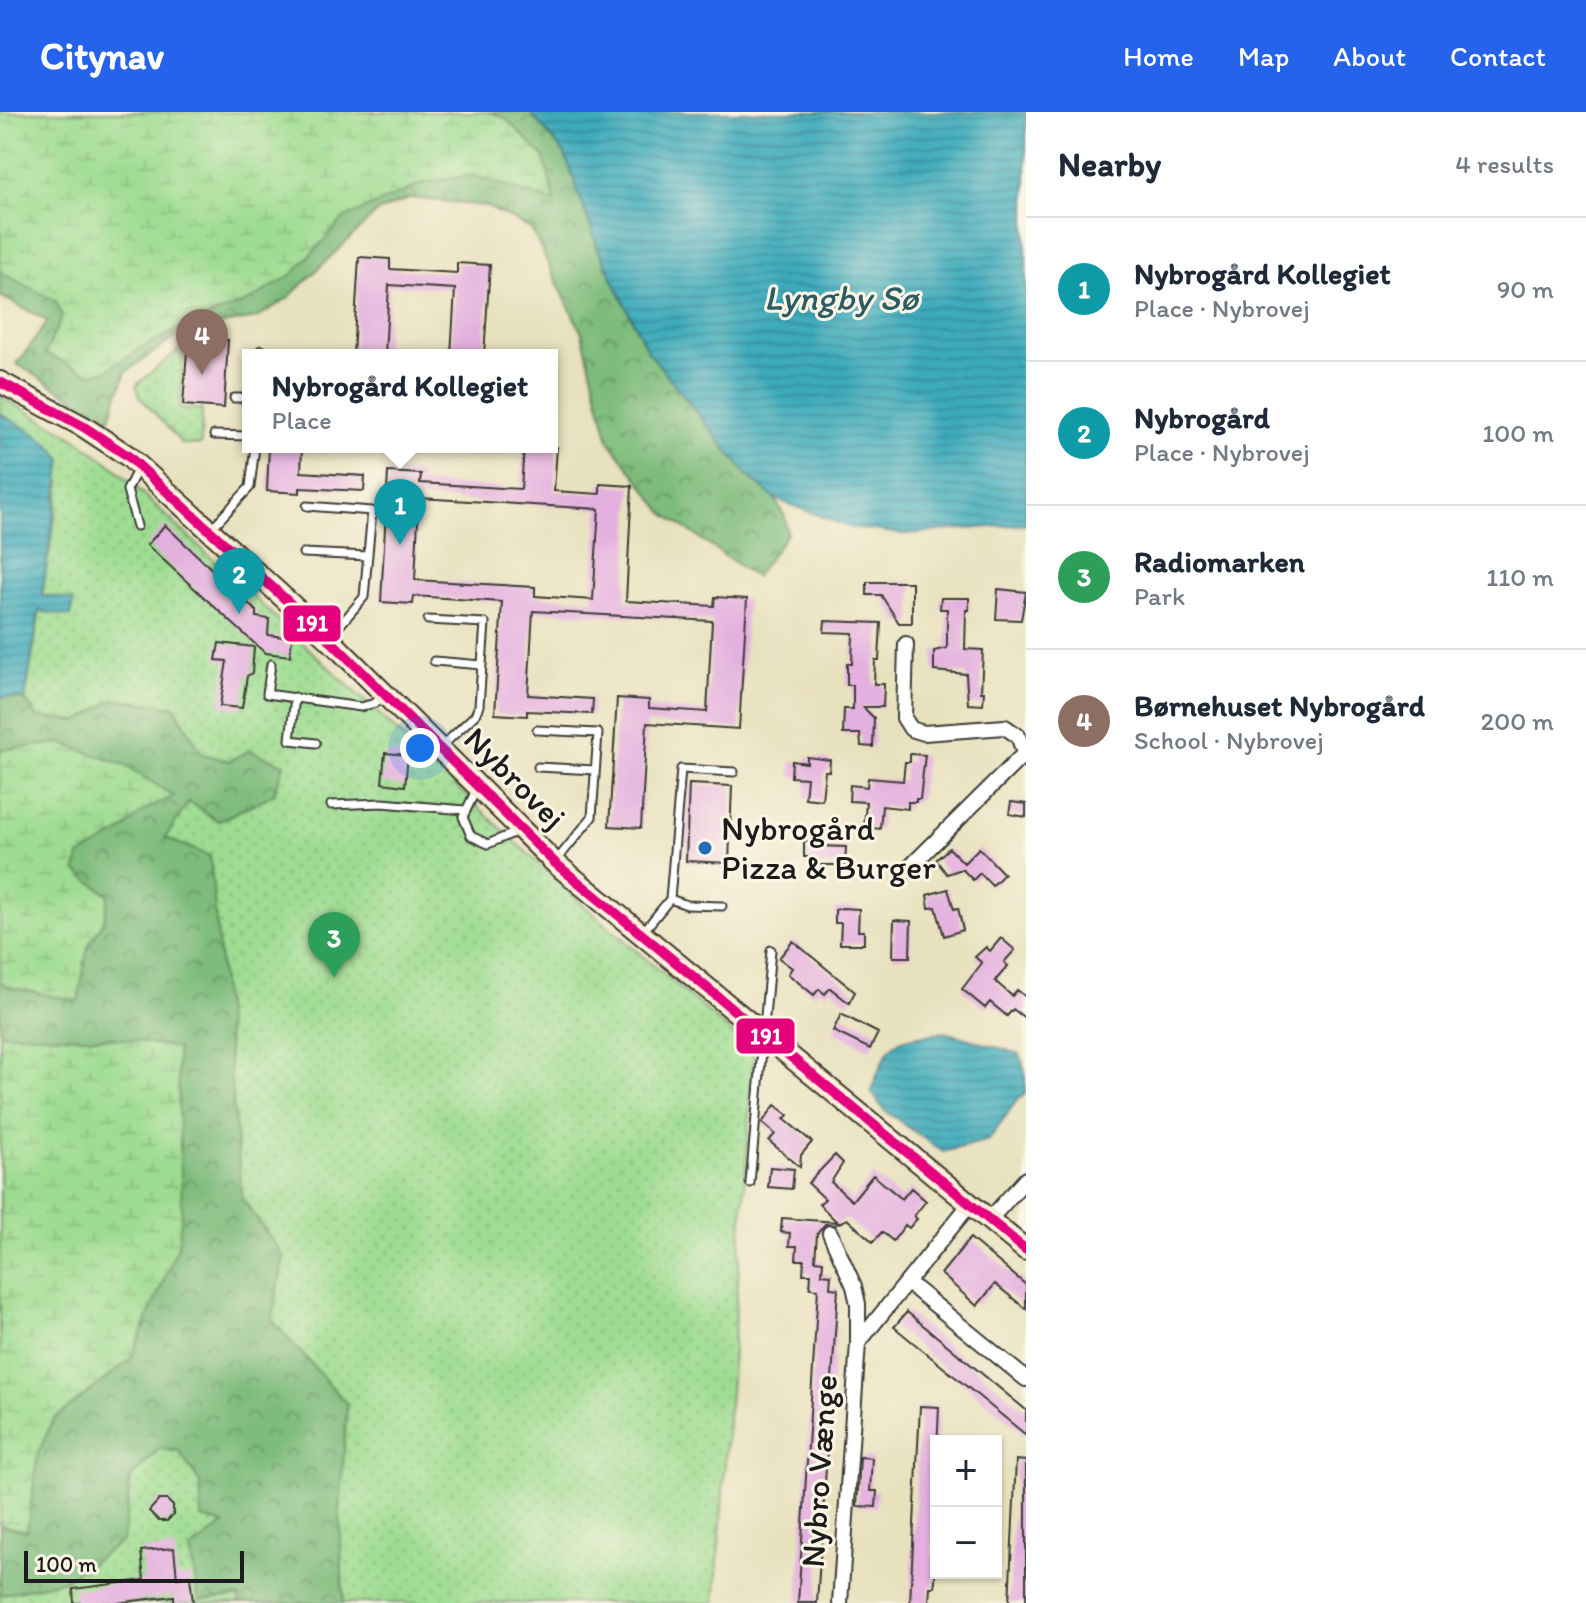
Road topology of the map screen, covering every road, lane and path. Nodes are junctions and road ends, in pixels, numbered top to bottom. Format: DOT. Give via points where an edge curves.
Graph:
graph roads {
  1 [pos="0,382"];
  2 [pos="234,398"];
  3 [pos="242,398"];
  4 [pos="214,435"];
  5 [pos="242,436"];
  6 [pos="254,453"];
  7 [pos="139,466"];
  8 [pos="307,506"];
  9 [pos="137,526"];
  10 [pos="210,530"];
  11 [pos="303,553"];
  12 [pos="368,556"];
  13 [pos="428,620"];
  14 [pos="329,639"];
  15 [pos="906,644"];
  16 [pos="434,661"];
  17 [pos="271,664"];
  18 [pos="482,665"];
  19 [pos="384,694"];
  20 [pos="295,697"];
  21 [pos="537,730"];
  22 [pos="316,743"];
  23 [pos="439,748"];
  24 [pos="1025,752"];
  25 [pos="538,767"];
  26 [pos="595,770"];
  27 [pos="734,772"];
  28 [pos="477,788"];
  29 [pos="331,805"];
  30 [pos="465,810"];
  31 [pos="520,830"];
  32 [pos="555,863"];
  33 [pos="906,871"];
  34 [pos="670,899"];
  35 [pos="722,906"];
  36 [pos="641,934"];
  37 [pos="771,950"];
  38 [pos="763,1034"];
  39 [pos="1026,1179"];
  40 [pos="750,1183"];
  41 [pos="970,1204"];
  42 [pos="989,1220"];
  43 [pos="830,1233"];
  44 [pos="1026,1250"];
  45 [pos="907,1282"];
  46 [pos="858,1343"];
  47 [pos="1026,1379"];
  48 [pos="840,1603"];
  1 -- 7 [label="street, Nybrovej" via="84,427"];
  2 -- 3 [label="lane"];
  4 -- 5 [label="lane"];
  6 -- 10 [label="lane" via="250,487"];
  7 -- 9 [label="lane" via="127,490"];
  7 -- 10 [label="street, Nybrovej"];
  8 -- 12 [label="lane" via="372,511"];
  10 -- 14 [label="street, Nybrovej"];
  11 -- 12 [label="lane"];
  12 -- 14 [label="lane" via="364,597"];
  13 -- 18 [label="lane" via="485,623"];
  14 -- 19 [label="street, Nybrovej"];
  15 -- 24 [label="street" via="904,718 911,729 924,733 1005,727 1018,736"];
  16 -- 18 [label="lane"];
  17 -- 20 [label="lane" via="267,694"];
  18 -- 23 [label="lane" via="475,715"];
  19 -- 20 [label="lane" via="361,707"];
  19 -- 23 [label="street, Nybrovej"];
  20 -- 22 [label="lane" via="290,740"];
  21 -- 26 [label="lane" via="598,733"];
  23 -- 28 [label="street, Nybrovej"];
  24 -- 33 [label="street"];
  25 -- 26 [label="lane"];
  26 -- 32 [label="lane" via="592,817"];
  27 -- 34 [label="lane" via="681,769"];
  28 -- 30 [label="lane"];
  28 -- 31 [label="street, Nybrovej"];
  29 -- 30 [label="lane"];
  30 -- 31 [label="lane" via="467,831 483,843"];
  31 -- 32 [label="street, Nybrovej"];
  32 -- 36 [label="street, Nybrovej"];
  34 -- 35 [label="lane"];
  34 -- 36 [label="lane"];
  36 -- 38 [label="street, Nybrovej"];
  37 -- 38 [label="lane"];
  38 -- 40 [label="lane"];
  38 -- 41 [label="street, Nybrovej"];
  39 -- 42 [label="street"];
  41 -- 42 [label="street, Nybrovej"];
  41 -- 45 [label="street, Nybro Vænge"];
  42 -- 44 [label="street, Nybrovej"];
  43 -- 46 [label="street, Nybro Vænge" via="854,1286"];
  45 -- 46 [label="street, Nybro Vænge"];
  45 -- 47 [label="street"];
  46 -- 48 [label="street, Nybro Vænge"];
}
